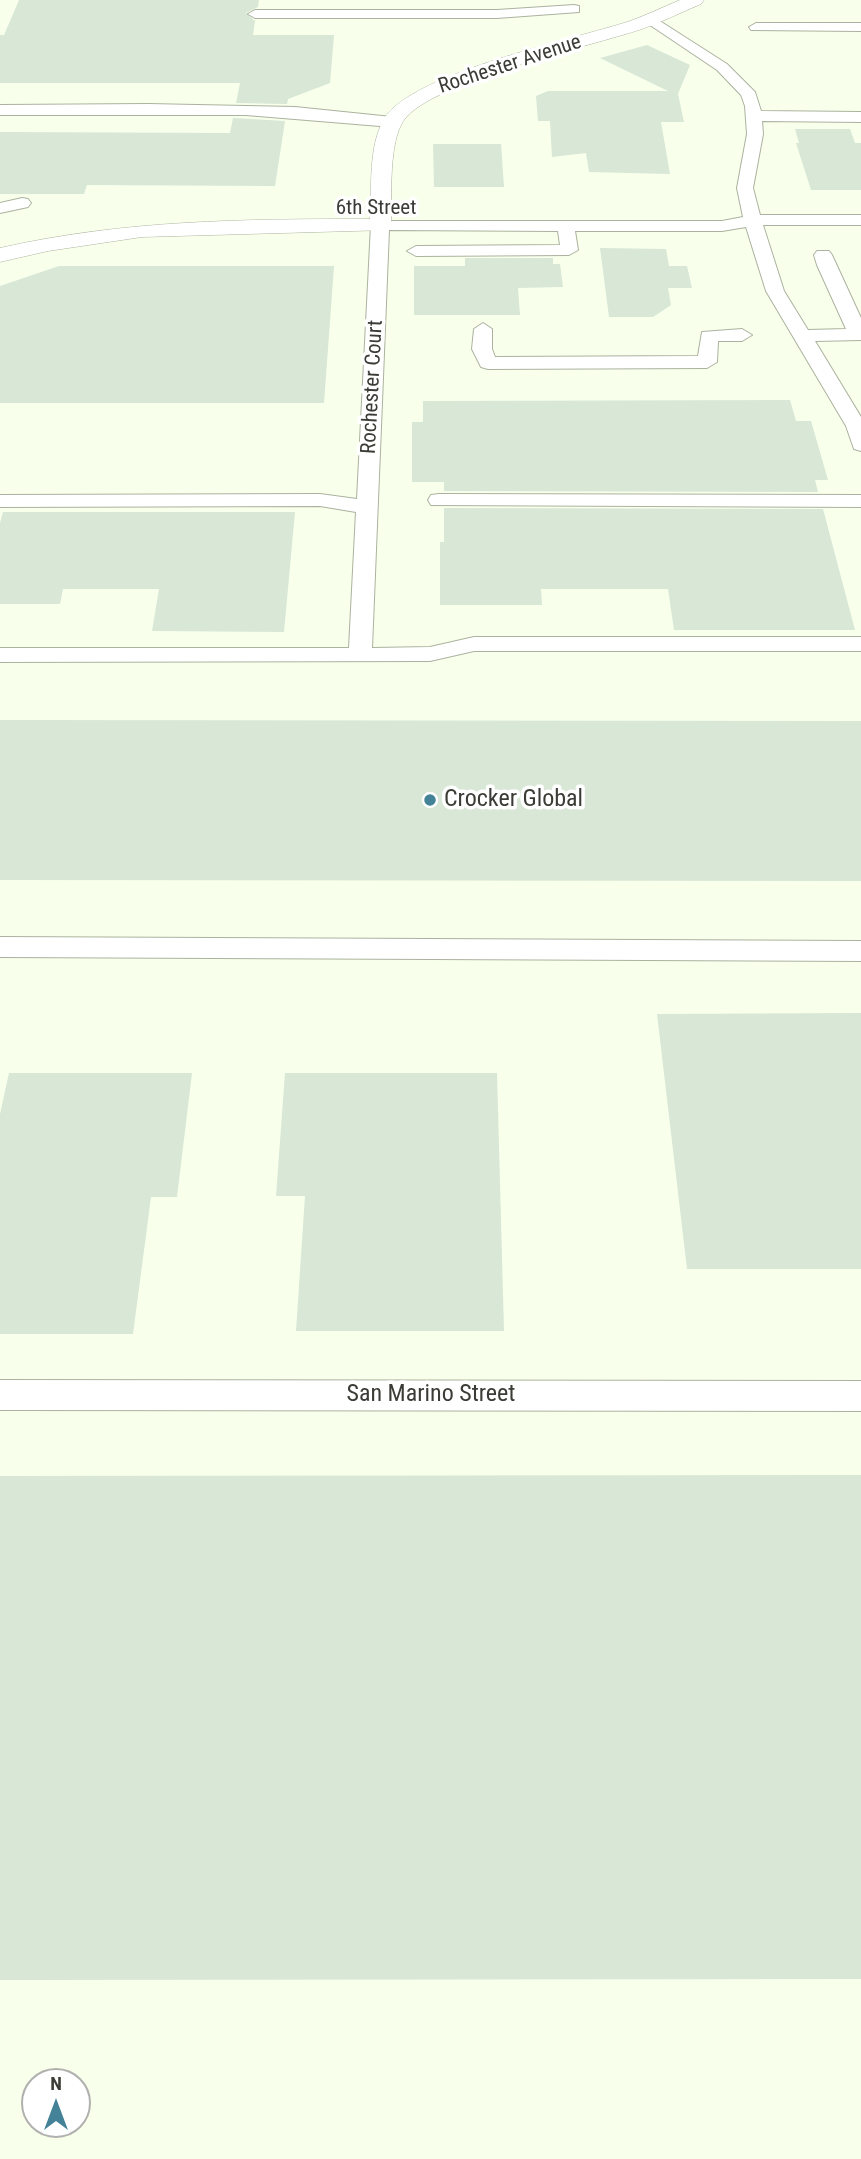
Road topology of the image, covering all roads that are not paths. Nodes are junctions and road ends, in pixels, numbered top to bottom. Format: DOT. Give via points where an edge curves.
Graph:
graph roads {
  1 [pos="695,0"];
  2 [pos="574,9"];
  3 [pos="255,14"];
  4 [pos="652,20"];
  5 [pos="756,27"];
  6 [pos="861,27"];
  7 [pos="0,110"];
  8 [pos="755,116"];
  9 [pos="861,117"];
  10 [pos="392,122"];
  11 [pos="22,203"];
  12 [pos="0,208"];
  13 [pos="381,217"];
  14 [pos="753,220"];
  15 [pos="861,220"];
  16 [pos="566,225"];
  17 [pos="0,236"];
  18 [pos="415,251"];
  19 [pos="0,255"];
  20 [pos="823,255"];
  21 [pos="858,324"];
  22 [pos="483,329"];
  23 [pos="742,335"];
  24 [pos="802,336"];
  25 [pos="860,437"];
  26 [pos="439,500"];
  27 [pos="0,501"];
  28 [pos="861,501"];
  29 [pos="368,507"];
  30 [pos="861,644"];
  31 [pos="0,655"];
  32 [pos="360,655"];
  33 [pos="0,947"];
  34 [pos="861,951"];
  35 [pos="0,1395"];
  36 [pos="861,1396"];
  1 -- 4 [label="main road, Rochester Avenue"];
  2 -- 3 [label="lane" via="496,14"];
  4 -- 8 [label="street" via="722,66 748,95"];
  4 -- 10 [label="main road, Rochester Avenue" via="446,83 404,107"];
  5 -- 6 [label="street"];
  7 -- 10 [label="street" via="242,109"];
  8 -- 9 [label="street"];
  8 -- 14 [label="street" via="745,178"];
  10 -- 13 [label="main road" via="383,150"];
  11 -- 12 [label="street"];
  13 -- 14 [label="street, 6th Street" via="720,209"];
  13 -- 16 [label="street, 6th Street"];
  13 -- 17 [label="main road, 6th Street" via="164,211 87,219"];
  13 -- 19 [label="main road, 6th Street" via="139,229"];
  13 -- 29 [label="street, Rochester Court"];
  14 -- 15 [label="street, 6th Street"];
  14 -- 16 [label="street, 6th Street" via="722,226"];
  14 -- 24 [label="street" via="775,291"];
  16 -- 18 [label="street" via="569,250"];
  20 -- 21 [label="street" via="828,273"];
  21 -- 24 [label="street"];
  22 -- 23 [label="street" via="482,349 488,363 707,362 709,336"];
  24 -- 25 [label="street"];
  26 -- 28 [label="street"];
  27 -- 29 [label="street" via="320,500"];
  29 -- 32 [label="street, Rochester Court"];
  30 -- 32 [label="street" via="474,644 430,654"];
  31 -- 32 [label="street"];
  33 -- 34 [label="street"];
  35 -- 36 [label="street, San Marino Street"];
}
